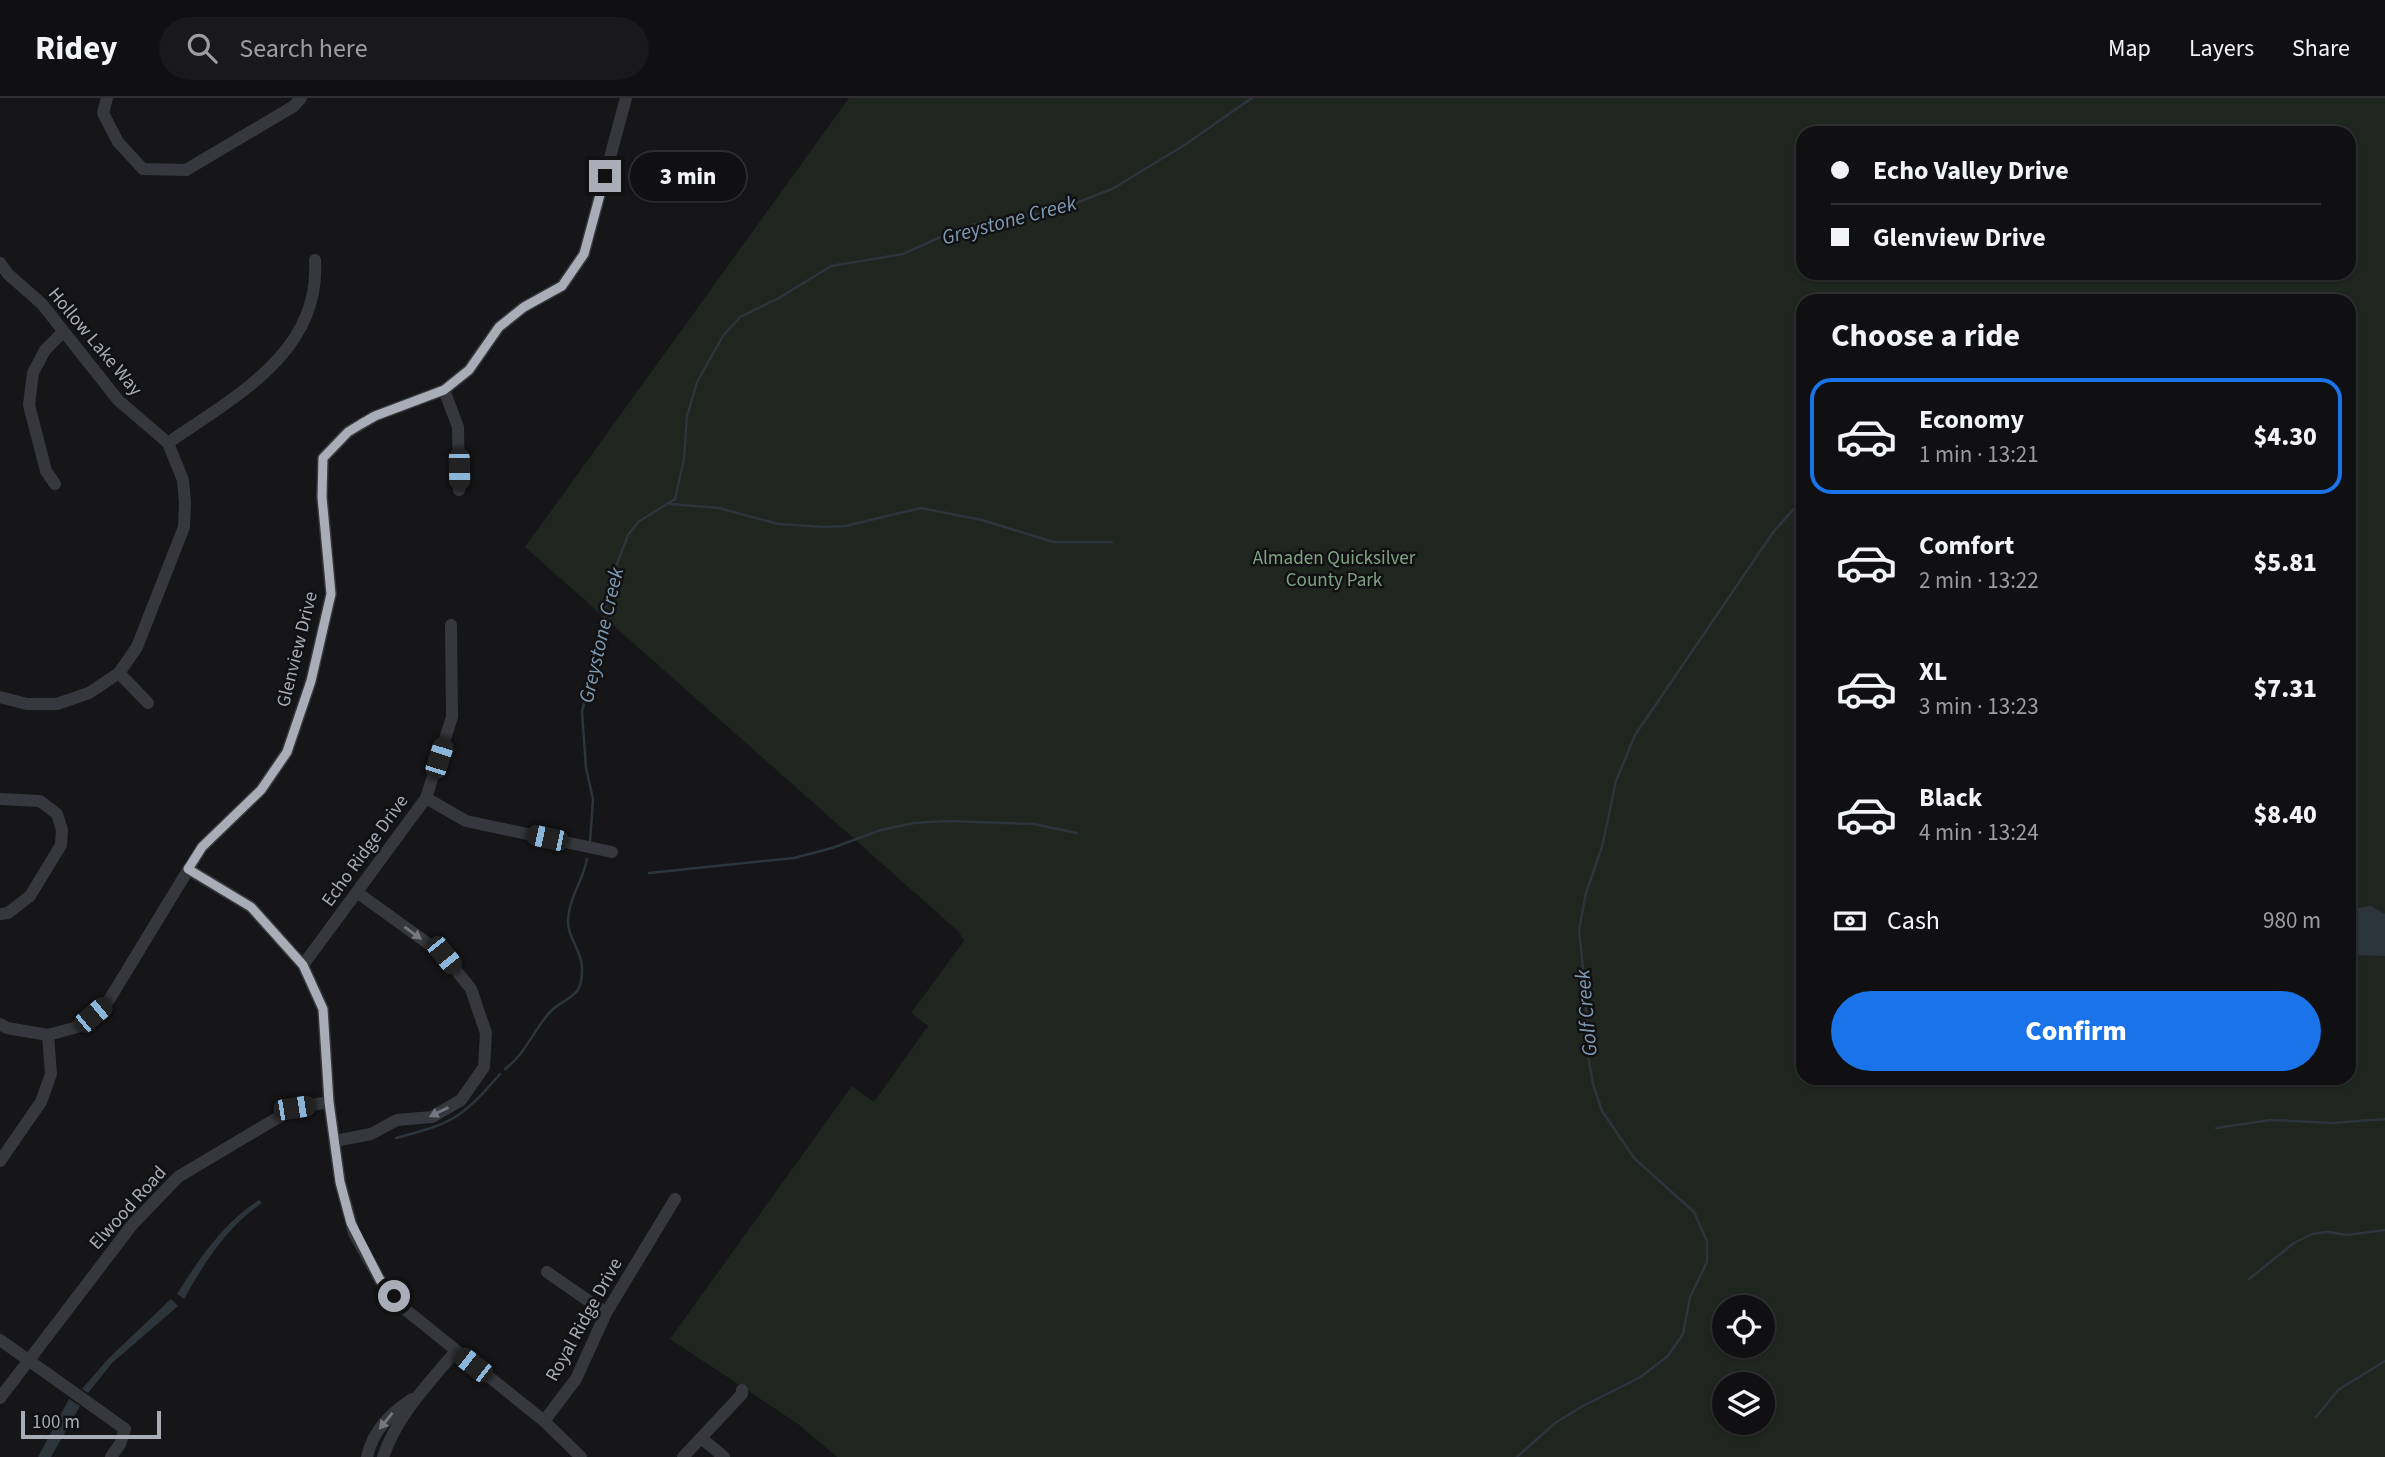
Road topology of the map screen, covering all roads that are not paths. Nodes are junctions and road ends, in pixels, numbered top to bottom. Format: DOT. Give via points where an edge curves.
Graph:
graph roads {
  1 [pos="107,98"];
  2 [pos="301,98"];
  3 [pos="626,98"];
  4 [pos="315,260"];
  5 [pos="0,264"];
  6 [pos="63,332"];
  7 [pos="444,390"];
  8 [pos="168,443"];
  9 [pos="55,484"];
  10 [pos="459,491"];
  11 [pos="451,625"];
  12 [pos="119,673"];
  13 [pos="0,696"];
  14 [pos="148,703"];
  15 [pos="426,798"];
  16 [pos="0,799"];
  17 [pos="612,852"];
  18 [pos="188,869"];
  19 [pos="358,892"];
  20 [pos="0,914"];
  21 [pos="303,965"];
  22 [pos="0,1024"];
  23 [pos="48,1035"];
  24 [pos="329,1102"];
  25 [pos="335,1141"];
  26 [pos="0,1161"];
  27 [pos="675,1199"];
  28 [pos="548,1272"];
  29 [pos="606,1313"];
  30 [pos="0,1340"];
  31 [pos="455,1352"];
  32 [pos="28,1359"];
  33 [pos="742,1390"];
  34 [pos="418,1395"];
  35 [pos="0,1398"];
  36 [pos="544,1421"];
  37 [pos="701,1438"];
  38 [pos="111,1457"];
  39 [pos="367,1457"];
  40 [pos="383,1457"];
  41 [pos="581,1457"];
  42 [pos="683,1457"];
  43 [pos="724,1457"];
  1 -- 2 [label="street" via="103,113 108,123 118,142 143,169 186,170"];
  3 -- 7 [label="street, Glenview Drive" via="584,254 562,286 499,327 469,370"];
  4 -- 8 [label="street" via="316,282 309,310 292,342 263,377"];
  5 -- 6 [label="street, Hollow Lake Way" via="43,304"];
  6 -- 8 [label="street, Hollow Lake Way" via="118,400"];
  6 -- 9 [label="street" via="46,349 33,373 29,405 46,471"];
  7 -- 10 [label="street" via="458,427"];
  7 -- 18 [label="street, Glenview Drive" via="366,421 323,458 331,594 311,681 287,752 261,790 202,847"];
  8 -- 12 [label="street, Hollow Lake Way" via="183,480 184,527 136,647"];
  11 -- 15 [label="street, Echo Ridge Drive" via="452,717"];
  12 -- 13 [label="street, Hollow Lake Way" via="89,693 57,704 27,704"];
  12 -- 14 [label="street"];
  15 -- 17 [label="street" via="466,821"];
  15 -- 19 [label="street, Echo Ridge Drive"];
  16 -- 20 [label="street" via="40,801 57,814 62,830 61,845 30,896"];
  18 -- 21 [label="street" via="251,907"];
  18 -- 23 [label="street, Glenview Drive" via="106,1005 81,1026"];
  19 -- 21 [label="street, Echo Ridge Drive"];
  19 -- 25 [label="street, one-way" via="444,955 471,989 486,1033 484,1067 461,1100 432,1117 397,1120 371,1134"];
  21 -- 24 [label="street" via="323,1009"];
  22 -- 23 [label="street, Glenview Drive"];
  23 -- 26 [label="street" via="51,1073 41,1102"];
  24 -- 25 [label="street"];
  24 -- 32 [label="street, Elwood Road" via="294,1108 178,1177 132,1224"];
  25 -- 31 [label="street" via="351,1223 380,1280 406,1310"];
  27 -- 29 [label="street, Royal Ridge Drive"];
  28 -- 29 [label="street"];
  29 -- 36 [label="street, Royal Ridge Drive" via="576,1379"];
  30 -- 32 [label="street"];
  31 -- 34 [label="street"];
  31 -- 36 [label="street"];
  32 -- 35 [label="street, Elwood Road"];
  32 -- 38 [label="street" via="125,1429"];
  33 -- 37 [label="street"];
  34 -- 39 [label="street, one-way" via="389,1414 371,1441"];
  34 -- 40 [label="street" via="390,1437"];
  36 -- 41 [label="street"];
  37 -- 42 [label="street"];
  37 -- 43 [label="street"];
}
